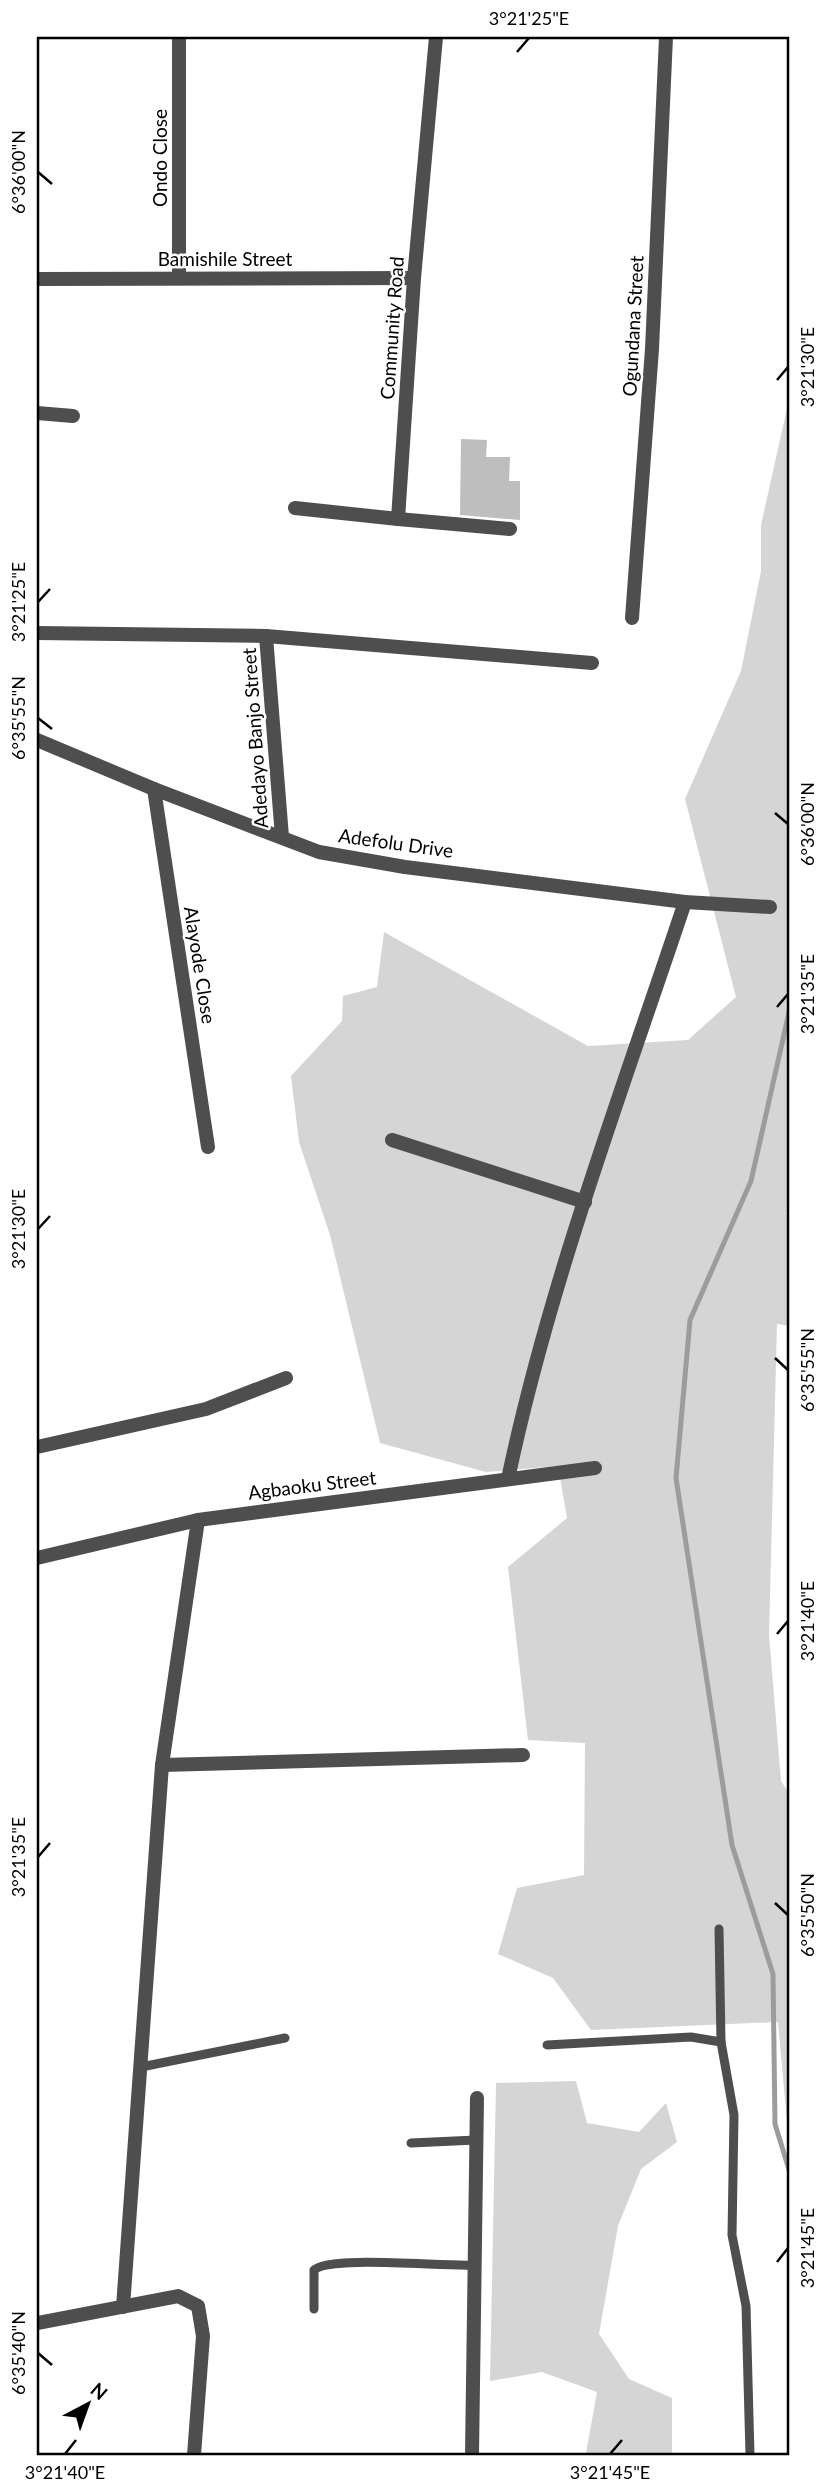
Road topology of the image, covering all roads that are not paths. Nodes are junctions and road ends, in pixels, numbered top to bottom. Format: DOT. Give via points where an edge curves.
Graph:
graph roads {
  1 [pos="179,37"];
  2 [pos="436,37"];
  3 [pos="666,37"];
  4 [pos="179,278"];
  5 [pos="414,278"];
  6 [pos="37,279"];
  7 [pos="37,413"];
  8 [pos="73,416"];
  9 [pos="295,508"];
  10 [pos="398,519"];
  11 [pos="510,529"];
  12 [pos="632,618"];
  13 [pos="37,633"];
  14 [pos="266,636"];
  15 [pos="592,663"];
  16 [pos="37,740"];
  17 [pos="154,789"];
  18 [pos="282,836"];
  19 [pos="685,902"];
  20 [pos="770,907"];
  21 [pos="392,1140"];
  22 [pos="208,1147"];
  23 [pos="585,1202"];
  24 [pos="286,1378"];
  25 [pos="37,1447"];
  26 [pos="595,1468"];
  27 [pos="508,1479"];
  28 [pos="198,1520"];
  29 [pos="37,1558"];
  30 [pos="523,1755"];
  31 [pos="162,1765"];
  32 [pos="719,1929"];
  33 [pos="285,2038"];
  34 [pos="721,2042"];
  35 [pos="547,2045"];
  36 [pos="141,2067"];
  37 [pos="477,2098"];
  38 [pos="476,2140"];
  39 [pos="411,2143"];
  40 [pos="474,2265"];
  41 [pos="123,2307"];
  42 [pos="314,2309"];
  43 [pos="37,2323"];
  44 [pos="194,2455"];
  45 [pos="471,2455"];
  46 [pos="750,2455"];
  1 -- 4 [label="street, Ondo Close"];
  2 -- 5 [label="street, Community Road"];
  3 -- 12 [label="street, Ogundana Street" via="652,349"];
  4 -- 5 [label="street, Bamishile Street"];
  4 -- 6 [label="street, Bamishile Street"];
  5 -- 10 [label="street, Community Road"];
  7 -- 8 [label="street"];
  9 -- 10 [label="street"];
  10 -- 11 [label="street"];
  13 -- 14 [label="street"];
  14 -- 15 [label="street"];
  14 -- 18 [label="street, Adedayo Banjo Street"];
  16 -- 17 [label="street, Adefolu Drive"];
  17 -- 18 [label="street, Adefolu Drive"];
  17 -- 22 [label="street, Alayode Close"];
  18 -- 19 [label="street, Adefolu Drive" via="319,852 405,867"];
  19 -- 20 [label="street, Adefolu Drive"];
  19 -- 23 [label="street"];
  21 -- 23 [label="street"];
  23 -- 27 [label="street" via="519,1426"];
  24 -- 25 [label="street" via="206,1409"];
  26 -- 27 [label="street, Agbaoku Street"];
  27 -- 28 [label="street, Agbaoku Street"];
  28 -- 29 [label="street, Agbaoku Street"];
  28 -- 31 [label="street"];
  30 -- 31 [label="street"];
  31 -- 36 [label="street"];
  32 -- 34 [label="lane"];
  33 -- 36 [label="lane"];
  34 -- 35 [label="lane" via="691,2036"];
  34 -- 46 [label="lane" via="734,2115 732,2235 746,2306"];
  36 -- 41 [label="street"];
  37 -- 38 [label="street"];
  38 -- 39 [label="lane"];
  38 -- 40 [label="street"];
  40 -- 42 [label="lane" via="318,2266 314,2270"];
  40 -- 45 [label="street"];
  41 -- 43 [label="street"];
  41 -- 44 [label="street" via="178,2296 198,2306 203,2336"];
}
